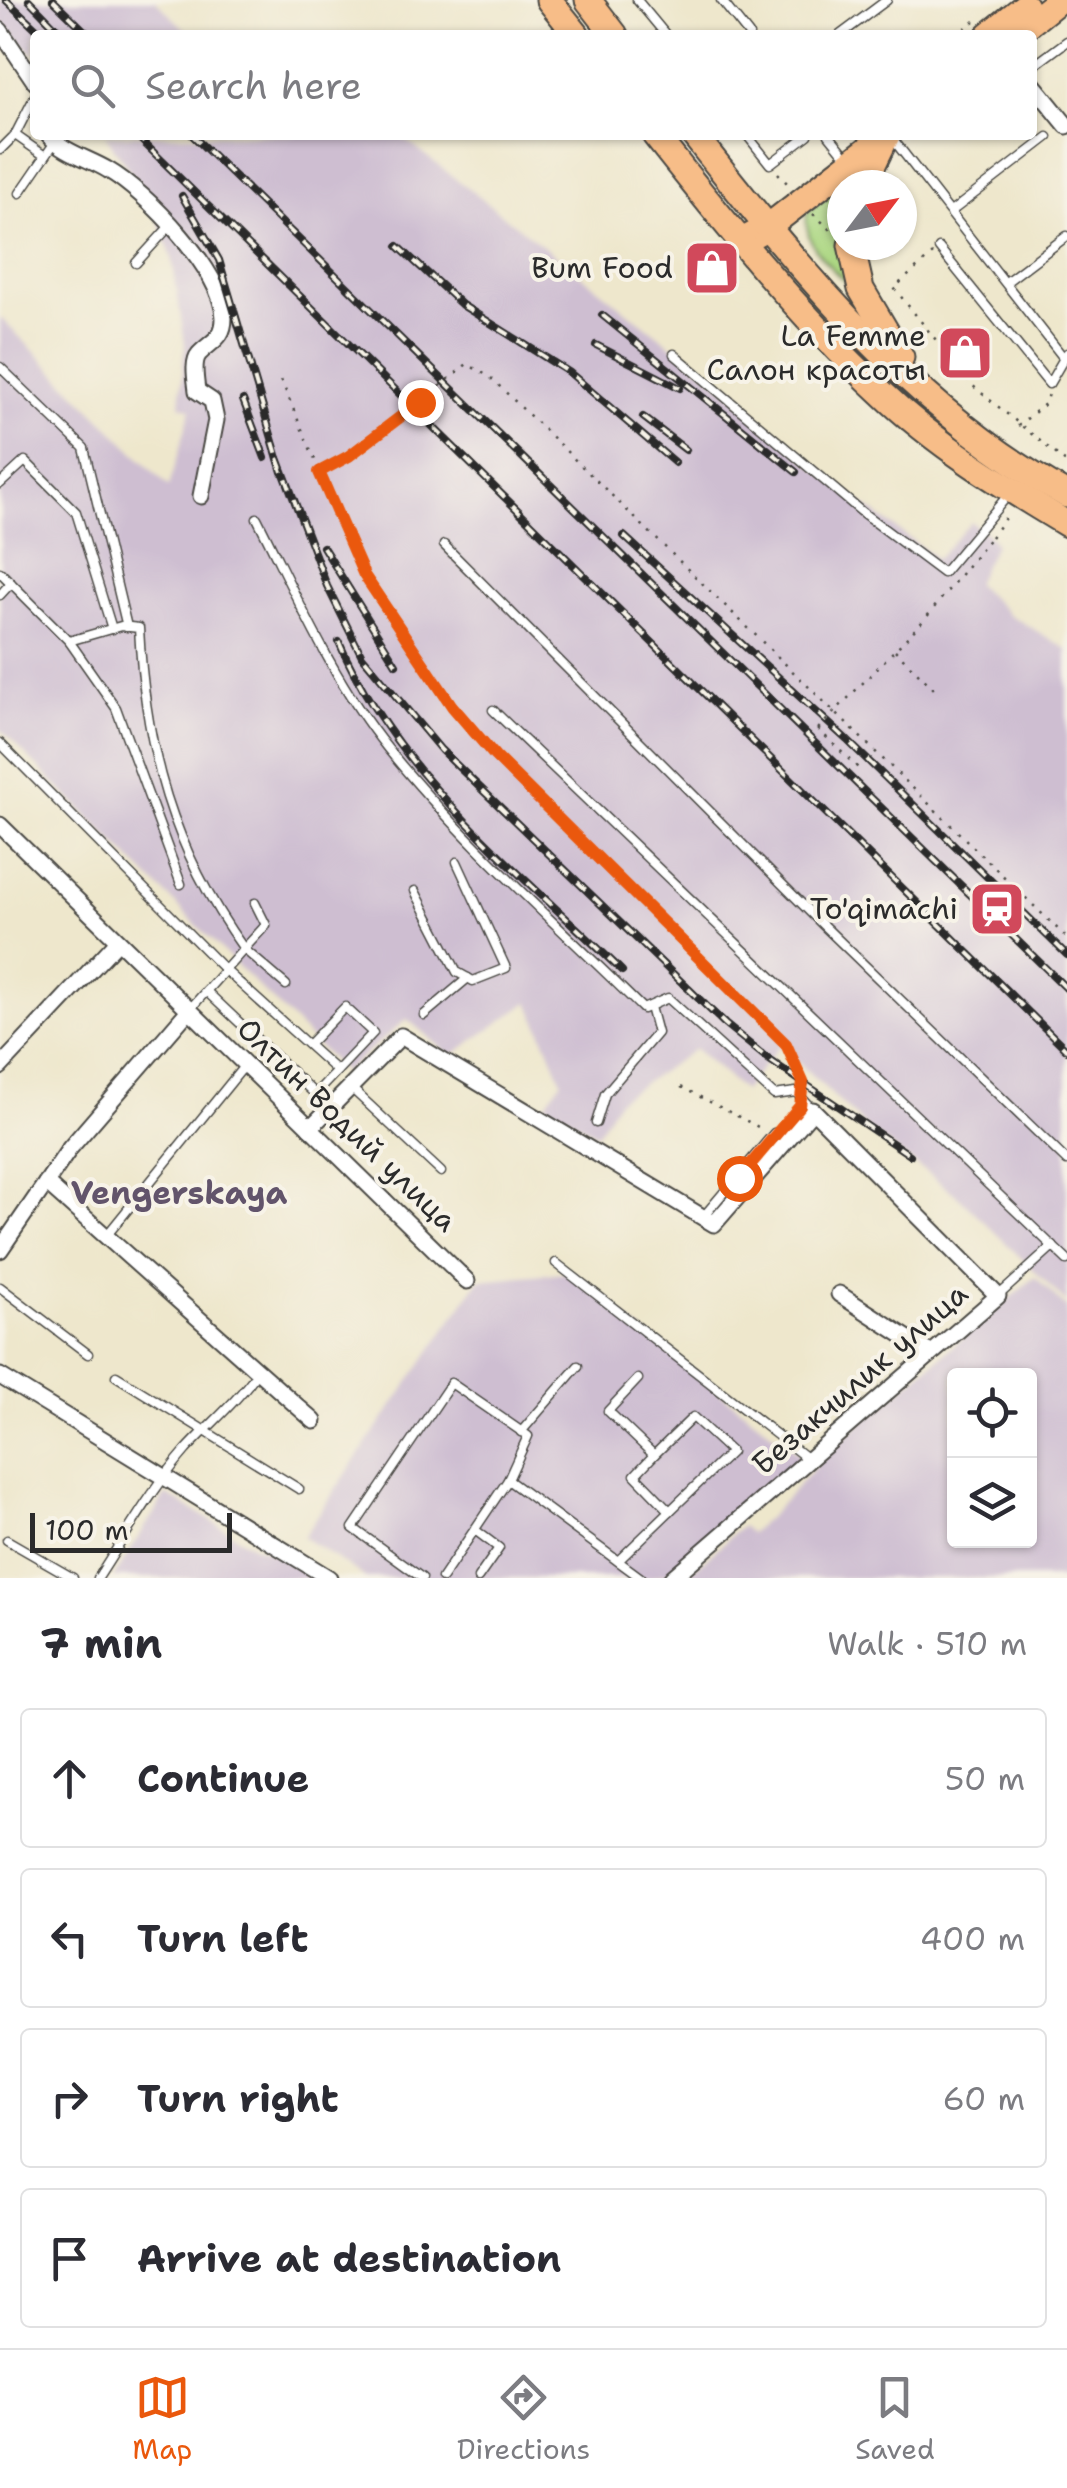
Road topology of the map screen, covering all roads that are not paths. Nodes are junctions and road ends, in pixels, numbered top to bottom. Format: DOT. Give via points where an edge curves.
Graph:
graph roads {
  1 [pos="549,0"];
  2 [pos="588,0"];
  3 [pos="638,0"];
  4 [pos="721,0"];
  5 [pos="887,0"];
  6 [pos="1033,0"];
  7 [pos="1059,0"];
  8 [pos="0,30"];
  9 [pos="573,30"];
  10 [pos="611,30"];
  11 [pos="662,30"];
  12 [pos="745,30"];
  13 [pos="847,30"];
  14 [pos="1001,30"];
  15 [pos="1004,30"];
  16 [pos="1067,41"];
  17 [pos="1037,63"];
  18 [pos="30,75"];
  19 [pos="1037,89"];
  20 [pos="30,106"];
  21 [pos="1067,126"];
  22 [pos="16,134"];
  23 [pos="1048,137"];
  24 [pos="30,138"];
  25 [pos="660,140"];
  26 [pos="698,140"];
  27 [pos="751,140"];
  28 [pos="801,140"];
  29 [pos="844,140"];
  30 [pos="879,140"];
  31 [pos="885,140"];
  32 [pos="891,140"];
  33 [pos="50,144"];
  34 [pos="0,150"];
  35 [pos="870,170"];
  36 [pos="20,193"];
  37 [pos="952,212"];
  38 [pos="759,217"];
  39 [pos="169,227"];
  40 [pos="734,234"];
  41 [pos="1067,236"];
  42 [pos="940,248"];
  43 [pos="790,252"];
  44 [pos="855,260"];
  45 [pos="136,264"];
  46 [pos="767,273"];
  47 [pos="1006,282"];
  48 [pos="674,354"];
  49 [pos="1065,355"];
  50 [pos="0,366"];
  51 [pos="925,395"];
  52 [pos="0,484"];
  53 [pos="1012,490"];
  54 [pos="1067,495"];
  55 [pos="201,496"];
  56 [pos="256,518"];
  57 [pos="1067,524"];
  58 [pos="444,545"];
  59 [pos="0,572"];
  60 [pos="11,583"];
  61 [pos="0,595"];
  62 [pos="127,626"];
  63 [pos="112,629"];
  64 [pos="69,641"];
  65 [pos="493,710"];
  66 [pos="0,744"];
  67 [pos="0,825"];
  68 [pos="457,862"];
  69 [pos="181,884"];
  70 [pos="415,891"];
  71 [pos="255,903"];
  72 [pos="118,942"];
  73 [pos="244,950"];
  74 [pos="225,970"];
  75 [pos="468,978"];
  76 [pos="286,985"];
  77 [pos="206,990"];
  78 [pos="650,1007"];
  79 [pos="188,1010"];
  80 [pos="424,1015"];
  81 [pos="309,1044"];
  82 [pos="245,1065"];
  83 [pos="0,1067"];
  84 [pos="337,1071"];
  85 [pos="349,1086"];
  86 [pos="812,1110"];
  87 [pos="596,1123"];
  88 [pos="310,1128"];
  89 [pos="774,1133"];
  90 [pos="1067,1160"];
  91 [pos="441,1172"];
  92 [pos="46,1182"];
  93 [pos="709,1220"];
  94 [pos="107,1235"];
  95 [pos="1053,1246"];
  96 [pos="0,1250"];
  97 [pos="1067,1260"];
  98 [pos="556,1262"];
  99 [pos="467,1280"];
  100 [pos="0,1286"];
  101 [pos="840,1294"];
  102 [pos="998,1296"];
  103 [pos="930,1353"];
  104 [pos="88,1354"];
  105 [pos="578,1366"];
  106 [pos="259,1370"];
  107 [pos="0,1376"];
  108 [pos="116,1376"];
  109 [pos="638,1379"];
  110 [pos="314,1421"];
  111 [pos="207,1430"];
  112 [pos="521,1432"];
  113 [pos="654,1455"];
  114 [pos="809,1460"];
  115 [pos="165,1477"];
  116 [pos="508,1480"];
  117 [pos="299,1489"];
  118 [pos="670,1511"];
  119 [pos="474,1530"];
  120 [pos="7,1540"];
  121 [pos="618,1561"];
  122 [pos="73,1578"];
  123 [pos="98,1578"];
  124 [pos="330,1578"];
  125 [pos="422,1578"];
  126 [pos="442,1578"];
  127 [pos="478,1578"];
  128 [pos="641,1578"];
  129 [pos="672,1578"];
  1 -- 9 [label="main road"];
  2 -- 10 [label="main road"];
  3 -- 11 [label="lane"];
  4 -- 12 [label="lane"];
  5 -- 13 [label="lane"];
  6 -- 14 [label="main road"];
  7 -- 15 [label="main road"];
  8 -- 18 [label="street"];
  16 -- 17 [label="lane"];
  19 -- 21 [label="street"];
  20 -- 22 [label="lane"];
  22 -- 24 [label="lane"];
  22 -- 34 [label="lane"];
  23 -- 37 [label="lane"];
  25 -- 40 [label="main road"];
  26 -- 38 [label="main road"];
  27 -- 28 [label="lane" via="770,164"];
  29 -- 38 [label="main road"];
  30 -- 38 [label="main road"];
  31 -- 35 [label="main road"];
  32 -- 37 [label="lane"];
  33 -- 36 [label="lane"];
  33 -- 39 [label="street" via="127,183"];
  37 -- 47 [label="lane"];
  38 -- 40 [label="main road"];
  38 -- 43 [label="main road"];
  39 -- 45 [label="lane"];
  39 -- 55 [label="street" via="198,252 224,316 220,336 195,365 196,391 212,401 216,420"];
  40 -- 46 [label="main road"];
  41 -- 47 [label="lane"];
  42 -- 49 [label="lane" via="1048,384"];
  43 -- 46 [label="main road"];
  43 -- 51 [label="main road"];
  44 -- 51 [label="main road" via="862,289"];
  46 -- 53 [label="main road" via="882,393"];
  47 -- 49 [label="lane"];
  48 -- 53 [label="lane" via="862,514 943,573"];
  50 -- 62 [label="lane" via="84,448"];
  51 -- 54 [label="main road" via="978,440"];
  52 -- 63 [label="lane" via="24,460 76,512"];
  53 -- 57 [label="main road"];
  56 -- 78 [label="lane" via="321,644 386,746 560,927 643,1009"];
  58 -- 90 [label="lane"];
  59 -- 60 [label="lane"];
  60 -- 61 [label="lane"];
  60 -- 64 [label="lane"];
  62 -- 63 [label="lane"];
  62 -- 73 [label="lane" via="139,628 151,749 167,808"];
  63 -- 64 [label="lane"];
  64 -- 69 [label="lane" via="116,708"];
  65 -- 95 [label="lane"];
  66 -- 74 [label="lane"];
  67 -- 72 [label="street, Олтин Водий улица"];
  68 -- 75 [label="lane" via="506,968"];
  70 -- 75 [label="lane" via="456,972"];
  71 -- 73 [label="lane" via="266,925"];
  72 -- 79 [label="street, Олтин Водий улица"];
  72 -- 83 [label="street"];
  73 -- 74 [label="lane"];
  73 -- 76 [label="lane"];
  74 -- 77 [label="lane"];
  74 -- 81 [label="lane"];
  75 -- 80 [label="lane"];
  77 -- 79 [label="lane"];
  77 -- 84 [label="lane" via="315,1094"];
  78 -- 86 [label="lane" via="668,998 774,1096 796,1092"];
  78 -- 87 [label="lane" via="657,1034 605,1094"];
  79 -- 82 [label="street, Олтин Водий улица"];
  79 -- 92 [label="street"];
  81 -- 84 [label="lane"];
  81 -- 84 [label="lane" via="345,1006 373,1033"];
  82 -- 88 [label="street, Олтин Водий улица"];
  82 -- 94 [label="lane"];
  85 -- 88 [label="street"];
  85 -- 91 [label="lane"];
  85 -- 93 [label="street" via="401,1036"];
  86 -- 93 [label="street"];
  86 -- 102 [label="street, Безакчилик улица"];
  88 -- 99 [label="street, Олтин Водий улица"];
  89 -- 93 [label="lane"];
  92 -- 94 [label="street"];
  92 -- 96 [label="street"];
  94 -- 106 [label="street"];
  95 -- 97 [label="lane"];
  95 -- 102 [label="lane"];
  98 -- 114 [label="lane"];
  100 -- 104 [label="lane"];
  101 -- 103 [label="street"];
  102 -- 103 [label="street, Безакчилик улица"];
  103 -- 114 [label="street, Безакчилик улица"];
  105 -- 112 [label="lane"];
  106 -- 110 [label="street"];
  106 -- 111 [label="lane"];
  107 -- 115 [label="street"];
  108 -- 111 [label="lane"];
  109 -- 113 [label="lane" via="608,1411"];
  111 -- 115 [label="lane"];
  111 -- 117 [label="lane"];
  112 -- 116 [label="lane" via="528,1436"];
  112 -- 125 [label="lane" via="451,1383 353,1528"];
  113 -- 118 [label="lane" via="635,1474"];
  113 -- 118 [label="lane" via="692,1416 731,1452"];
  114 -- 129 [label="street, Безакчилик улица"];
  115 -- 123 [label="lane"];
  115 -- 124 [label="street"];
  116 -- 119 [label="lane"];
  116 -- 121 [label="lane"];
  118 -- 121 [label="lane"];
  119 -- 126 [label="lane"];
  119 -- 127 [label="lane" via="499,1548"];
  120 -- 122 [label="lane"];
  121 -- 128 [label="lane"];
}
